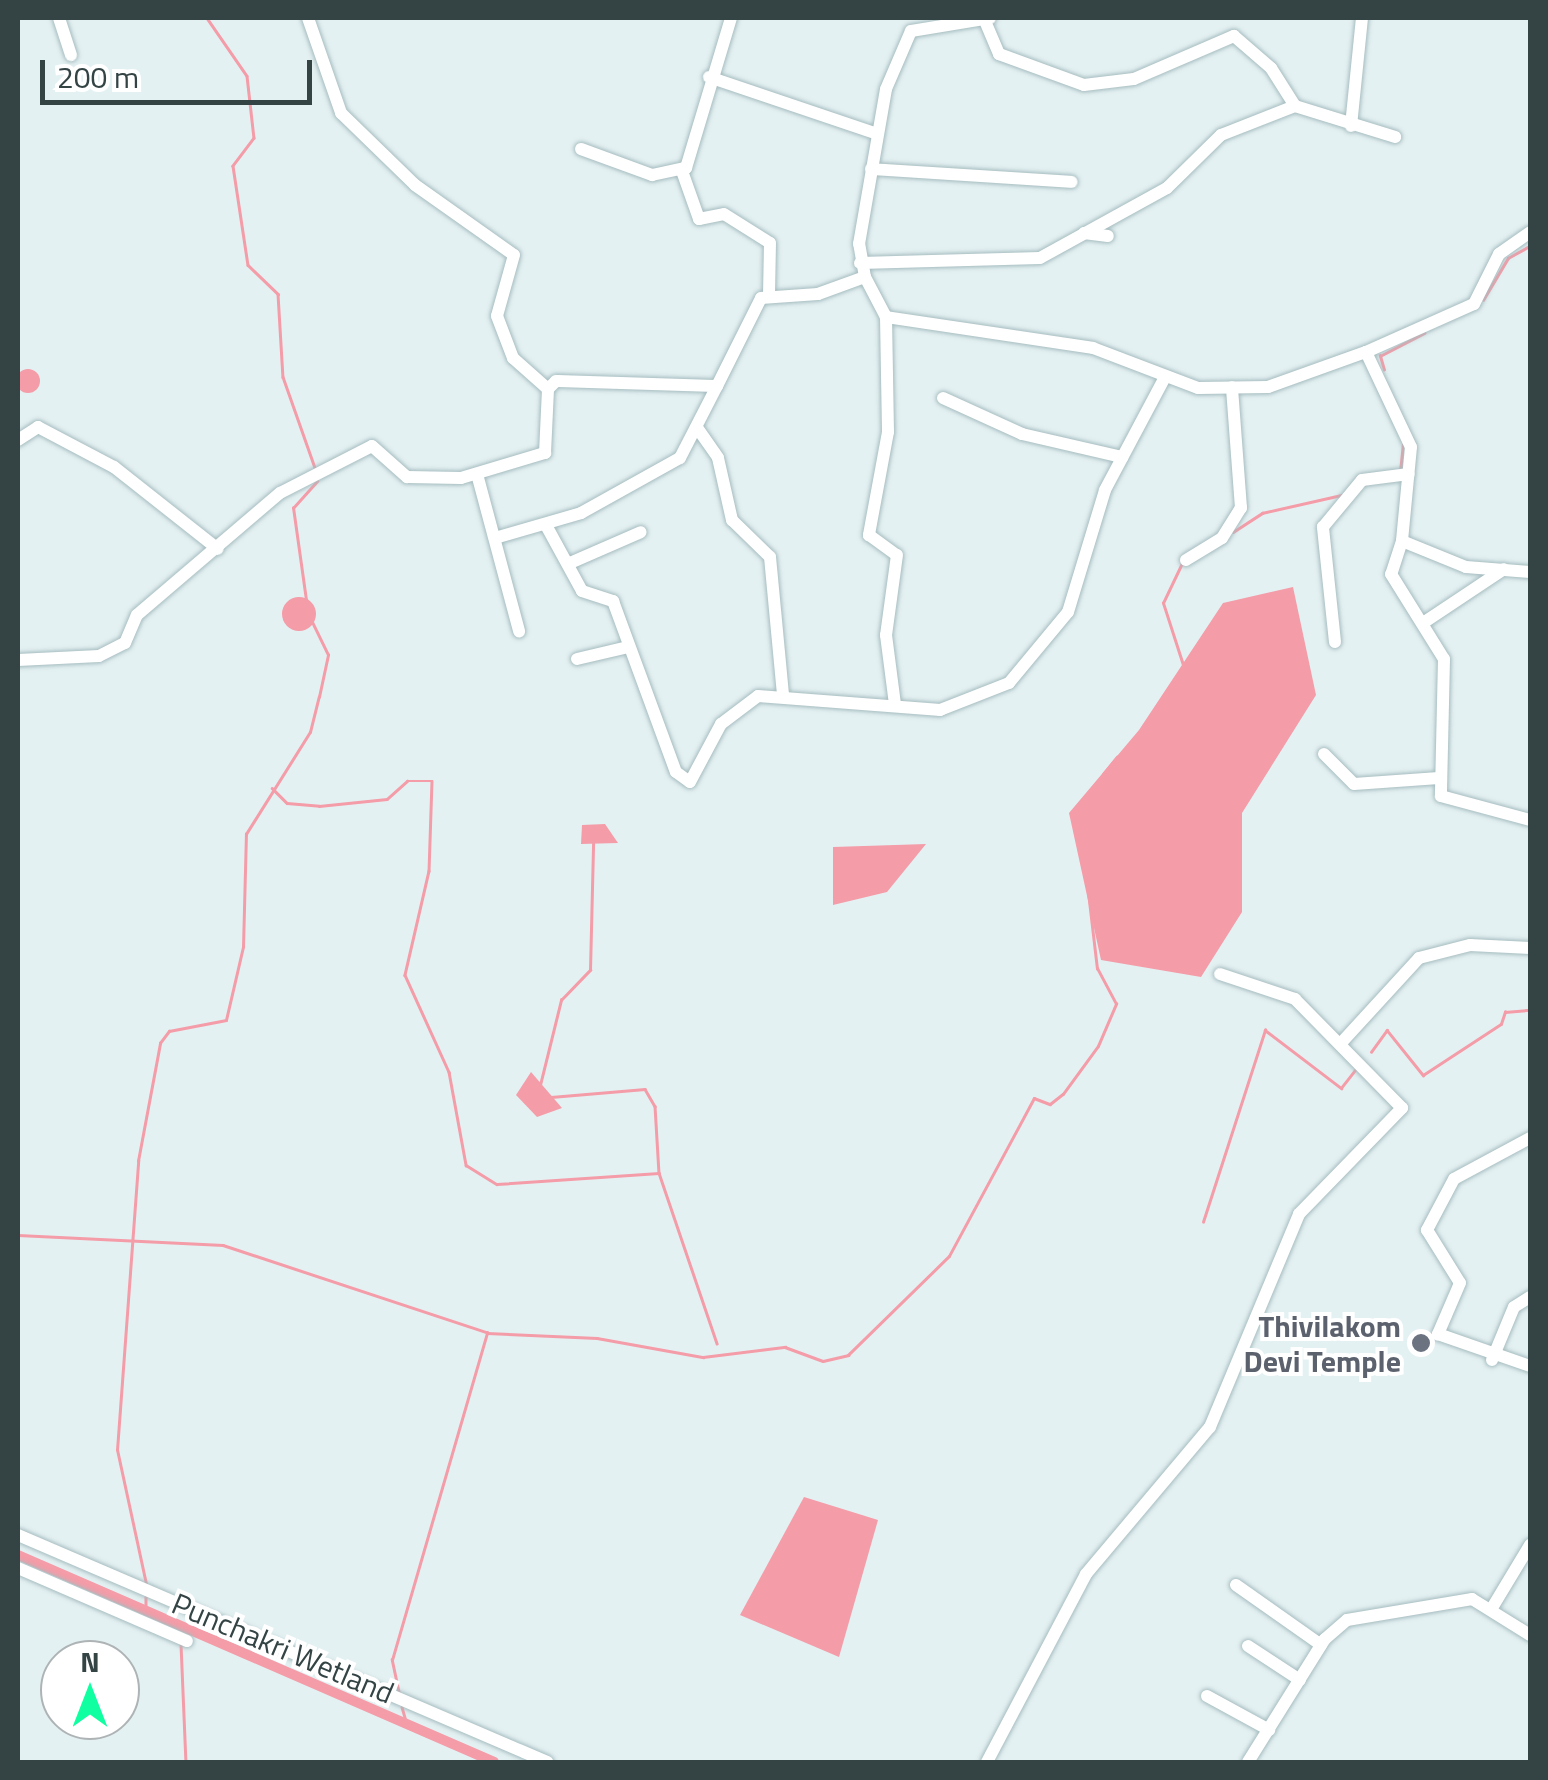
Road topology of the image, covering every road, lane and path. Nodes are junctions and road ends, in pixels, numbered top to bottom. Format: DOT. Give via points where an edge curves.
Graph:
graph roads {
  1 [pos="59,18"];
  2 [pos="308,18"];
  3 [pos="730,18"];
  4 [pos="1362,18"];
  5 [pos="988,19"];
  6 [pos="70,55"];
  7 [pos="709,77"];
  8 [pos="1296,106"];
  9 [pos="1351,126"];
  10 [pos="877,134"];
  11 [pos="1395,137"];
  12 [pos="582,149"];
  13 [pos="871,169"];
  14 [pos="682,171"];
  15 [pos="1072,182"];
  16 [pos="1530,232"];
  17 [pos="1082,233"];
  18 [pos="1108,236"];
  19 [pos="860,263"];
  20 [pos="865,277"];
  21 [pos="769,294"];
  22 [pos="886,317"];
  23 [pos="1366,352"];
  24 [pos="1165,377"];
  25 [pos="717,386"];
  26 [pos="1232,387"];
  27 [pos="548,389"];
  28 [pos="943,398"];
  29 [pos="698,428"];
  30 [pos="18,440"];
  31 [pos="1122,457"];
  32 [pos="478,474"];
  33 [pos="1408,474"];
  34 [pos="547,527"];
  35 [pos="641,532"];
  36 [pos="496,538"];
  37 [pos="1402,542"];
  38 [pos="218,550"];
  39 [pos="1186,560"];
  40 [pos="570,562"];
  41 [pos="1506,568"];
  42 [pos="1530,572"];
  43 [pos="1423,623"];
  44 [pos="519,631"];
  45 [pos="1335,642"];
  46 [pos="628,647"];
  47 [pos="577,659"];
  48 [pos="18,660"];
  49 [pos="783,694"];
  50 [pos="895,704"];
  51 [pos="1324,754"];
  52 [pos="1439,778"];
  53 [pos="1530,820"];
  54 [pos="1530,948"];
  55 [pos="1220,974"];
  56 [pos="1342,1042"];
  57 [pos="1530,1138"];
  58 [pos="1530,1298"];
  59 [pos="1492,1360"];
  60 [pos="1530,1366"];
  61 [pos="18,1535"];
  62 [pos="1530,1546"];
  63 [pos="18,1568"];
  64 [pos="1236,1585"];
  65 [pos="1492,1608"];
  66 [pos="1530,1635"];
  67 [pos="181,1639"];
  68 [pos="1248,1646"];
  69 [pos="1321,1646"];
  70 [pos="1300,1680"];
  71 [pos="1207,1696"];
  72 [pos="1269,1730"];
  73 [pos="547,1762"];
  74 [pos="987,1762"];
  75 [pos="1248,1762"];
  1 -- 6 [label="street"];
  2 -- 27 [label="street" via="342,113 415,185 514,255 496,316 513,358"];
  3 -- 7 [label="street"];
  4 -- 9 [label="street"];
  5 -- 8 [label="street" via="999,54 1084,86 1134,79 1234,36 1272,68"];
  5 -- 10 [label="street" via="911,31 888,77"];
  7 -- 10 [label="street"];
  7 -- 14 [label="street" via="700,140"];
  8 -- 9 [label="street"];
  8 -- 17 [label="street" via="1221,136 1167,188"];
  9 -- 11 [label="street"];
  10 -- 13 [label="street"];
  12 -- 14 [label="street" via="652,174"];
  13 -- 15 [label="street"];
  13 -- 19 [label="street"];
  14 -- 21 [label="street" via="699,220 724,214 770,243"];
  16 -- 23 [label="street" via="1499,254 1474,304"];
  17 -- 18 [label="street"];
  17 -- 19 [label="street" via="1040,258"];
  19 -- 20 [label="street"];
  20 -- 21 [label="street" via="818,294"];
  20 -- 22 [label="street"];
  21 -- 25 [label="street" via="750,311"];
  22 -- 24 [label="street" via="1092,348"];
  22 -- 50 [label="street" via="888,432 869,535 897,556 886,635"];
  23 -- 26 [label="street" via="1268,387"];
  23 -- 33 [label="street" via="1411,447"];
  24 -- 26 [label="street"];
  24 -- 31 [label="street"];
  25 -- 27 [label="street" via="577,378"];
  25 -- 29 [label="street"];
  26 -- 39 [label="street" via="1242,508 1222,538"];
  27 -- 32 [label="street" via="545,452"];
  28 -- 31 [label="street" via="1022,434"];
  29 -- 34 [label="street" via="680,458"];
  29 -- 49 [label="street" via="718,458 732,520 770,557"];
  30 -- 38 [label="street" via="38,427 114,466"];
  31 -- 50 [label="street" via="1068,612 1026,668 960,708"];
  32 -- 36 [label="street"];
  32 -- 38 [label="street" via="407,476 372,446 316,470"];
  33 -- 37 [label="street"];
  33 -- 45 [label="street" via="1362,480 1324,527"];
  34 -- 36 [label="street"];
  34 -- 40 [label="street"];
  35 -- 40 [label="street"];
  36 -- 44 [label="street"];
  37 -- 41 [label="street" via="1466,567"];
  37 -- 43 [label="street" via="1391,574"];
  38 -- 48 [label="street" via="137,615 125,643 99,656"];
  40 -- 46 [label="street" via="586,594 612,602"];
  41 -- 42 [label="street"];
  41 -- 43 [label="street"];
  43 -- 52 [label="street" via="1444,659 1449,703"];
  46 -- 47 [label="street"];
  46 -- 49 [label="street" via="680,780 690,782 742,703"];
  49 -- 50 [label="street"];
  51 -- 52 [label="street" via="1354,784"];
  52 -- 53 [label="street" via="1446,801"];
  54 -- 56 [label="street" via="1470,945 1419,958"];
  55 -- 56 [label="street" via="1295,998"];
  56 -- 74 [label="street" via="1399,1098 1401,1111 1299,1214 1264,1278 1210,1428 1086,1574"];
  57 -- 59 [label="street" via="1454,1179 1427,1230 1460,1283 1438,1334"];
  58 -- 59 [label="street" via="1514,1307"];
  59 -- 60 [label="street"];
  61 -- 73 [label="street, Punchakri Wetland"];
  62 -- 65 [label="street"];
  63 -- 67 [label="street, Punchakri Wetland"];
  64 -- 69 [label="street"];
  65 -- 66 [label="street"];
  65 -- 69 [label="street" via="1472,1599 1371,1612"];
  68 -- 70 [label="street"];
  69 -- 70 [label="street"];
  70 -- 72 [label="street"];
  71 -- 72 [label="street"];
  72 -- 75 [label="street"];
}
